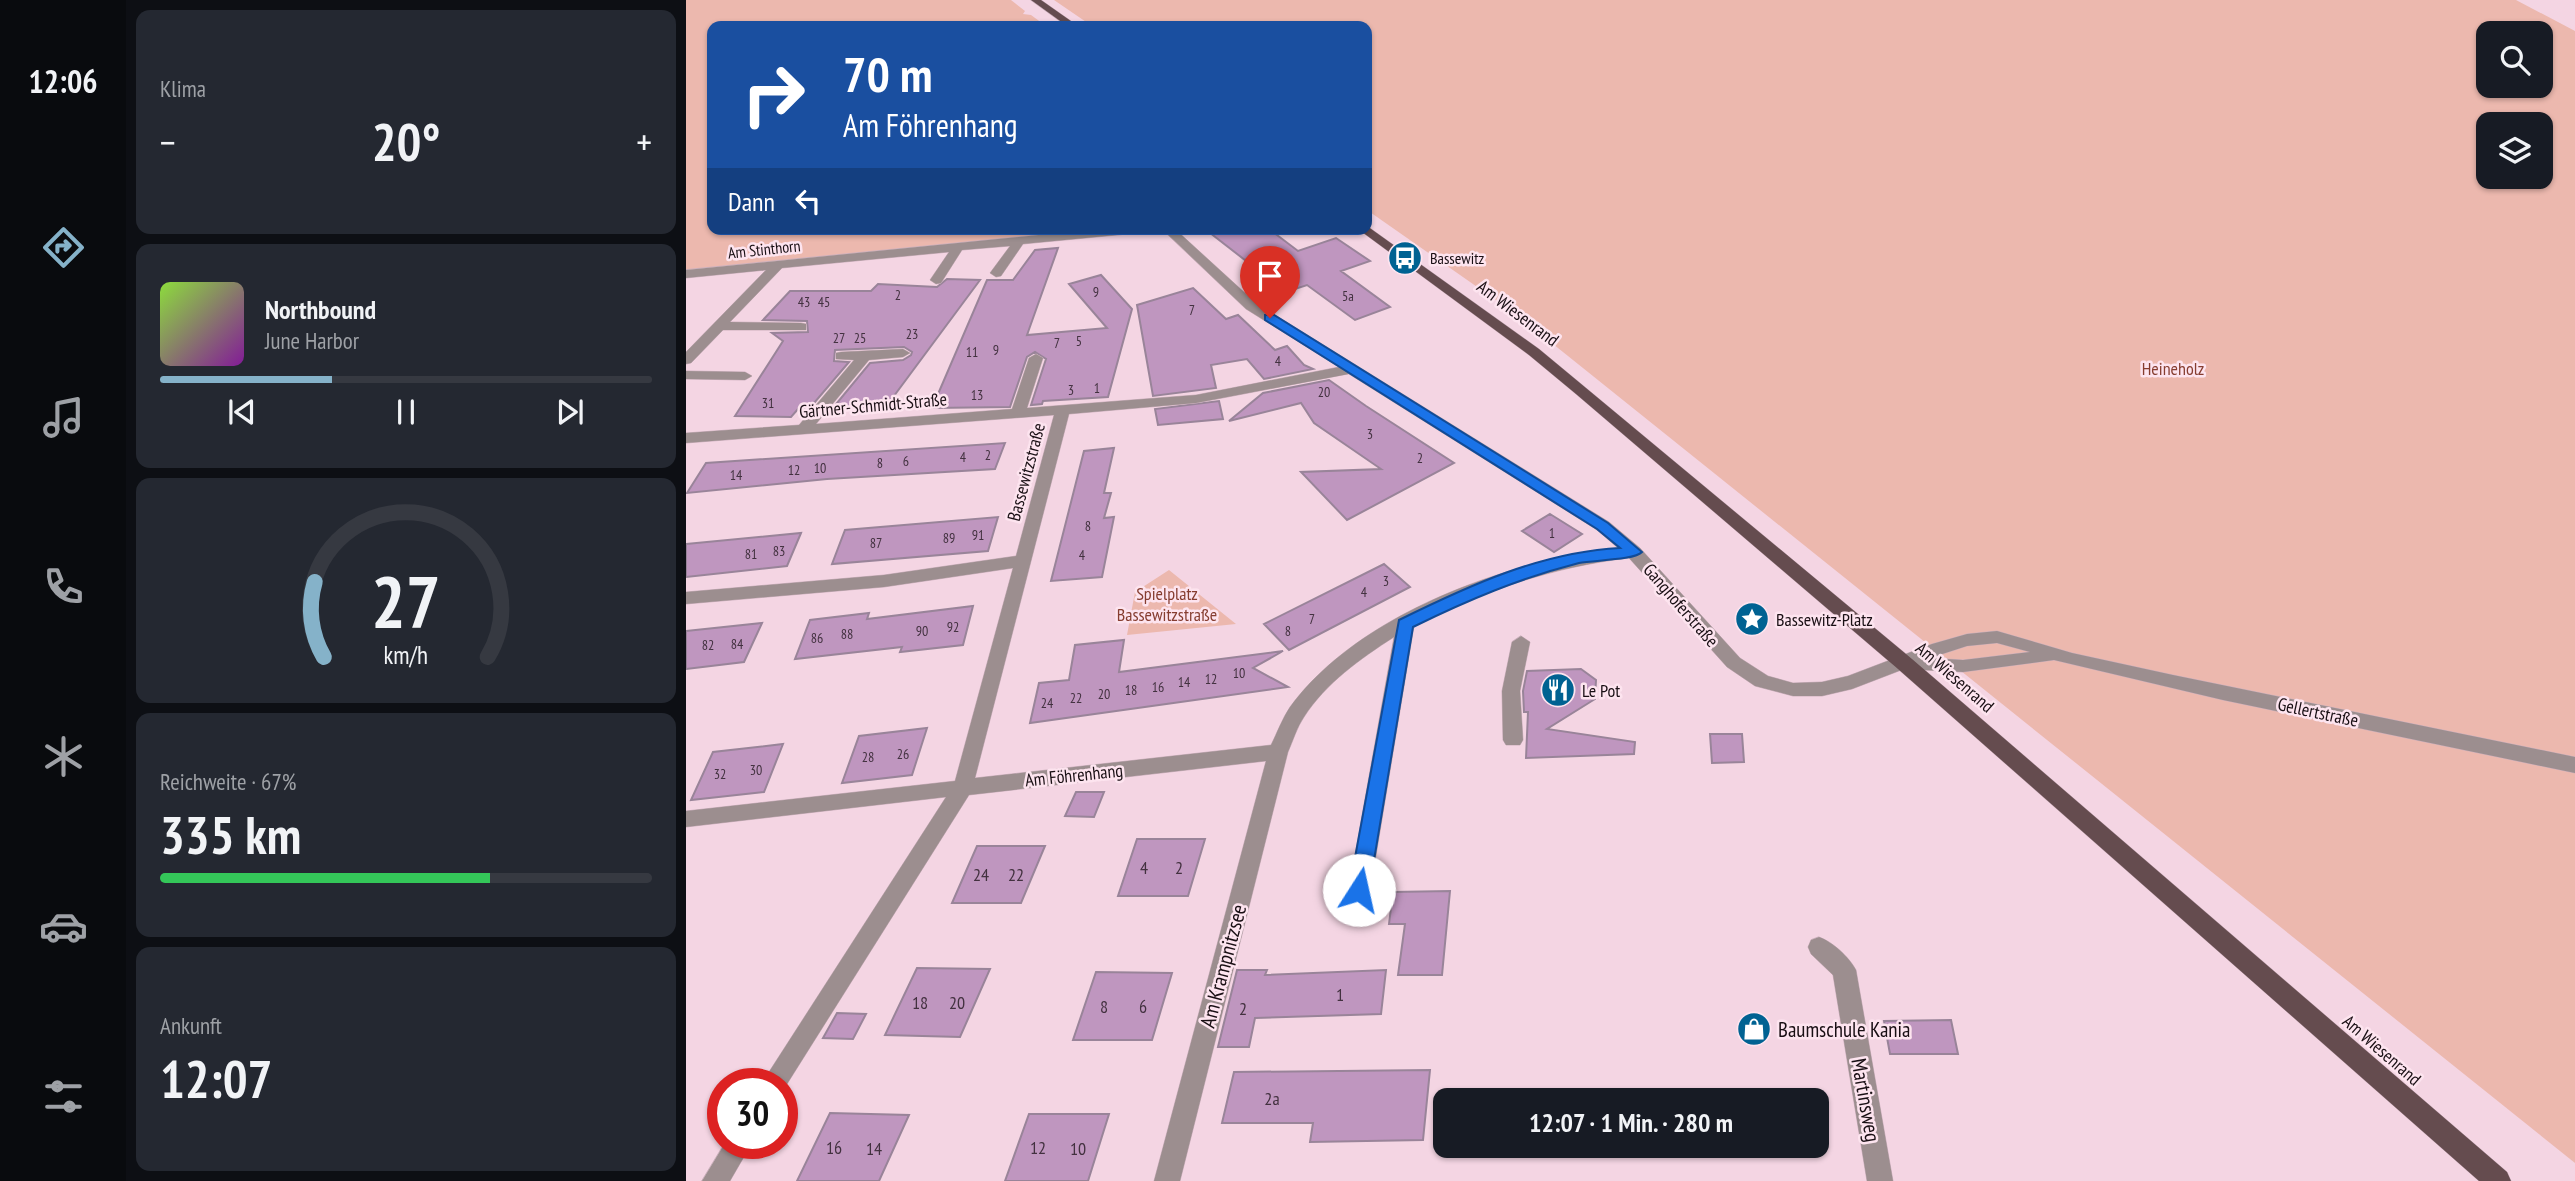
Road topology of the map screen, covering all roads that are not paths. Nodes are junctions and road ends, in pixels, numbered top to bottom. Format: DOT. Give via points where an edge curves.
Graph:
graph roads {
  1 [pos="1035,0"];
  2 [pos="1066,21"];
  3 [pos="1074,235"];
  4 [pos="1174,235"];
  5 [pos="1372,235"];
  6 [pos="1020,240"];
  7 [pos="958,247"];
  8 [pos="778,265"];
  9 [pos="996,273"];
  10 [pos="686,274"];
  11 [pos="936,280"];
  12 [pos="719,326"];
  13 [pos="801,327"];
  14 [pos="903,353"];
  15 [pos="841,356"];
  16 [pos="864,356"];
  17 [pos="1036,358"];
  18 [pos="686,360"];
  19 [pos="1352,369"];
  20 [pos="686,375"];
  21 [pos="745,376"];
  22 [pos="1063,410"];
  23 [pos="1018,413"];
  24 [pos="802,431"];
  25 [pos="686,438"];
  26 [pos="1634,552"];
  27 [pos="1022,561"];
  28 [pos="686,598"];
  29 [pos="1405,624"];
  30 [pos="1521,642"];
  31 [pos="1905,664"];
  32 [pos="1513,740"];
  33 [pos="1278,752"];
  34 [pos="2575,765"];
  35 [pos="963,787"];
  36 [pos="686,819"];
  37 [pos="1354,916"];
  38 [pos="1819,947"];
  39 [pos="785,1068"];
  40 [pos="729,1159"];
  41 [pos="715,1181"];
  42 [pos="1167,1181"];
  43 [pos="1880,1181"];
  44 [pos="2498,1181"];
  1 -- 2 [label="main road"];
  3 -- 6 [label="street, Am Stinthorn"];
  4 -- 19 [label="street, Ganghoferstraße" via="1251,306"];
  5 -- 31 [label="main road, Am Wiesenrand" via="1535,352"];
  6 -- 7 [label="street, Am Stinthorn"];
  6 -- 9 [label="street"];
  7 -- 8 [label="street, Am Stinthorn"];
  7 -- 11 [label="street"];
  8 -- 10 [label="street, Am Stinthorn"];
  8 -- 12 [label="street"];
  12 -- 13 [label="street"];
  12 -- 18 [label="street"];
  14 -- 16 [label="street"];
  15 -- 16 [label="street"];
  16 -- 24 [label="street"];
  17 -- 23 [label="street"];
  19 -- 22 [label="street, Bassewitzstraße" via="1196,399"];
  19 -- 26 [label="street, Ganghoferstraße" via="1602,526"];
  20 -- 21 [label="street"];
  22 -- 23 [label="street, Gärtner-Schmidt-Straße"];
  22 -- 27 [label="street, Bassewitzstraße"];
  23 -- 24 [label="street, Gärtner-Schmidt-Straße"];
  24 -- 25 [label="street, Gärtner-Schmidt-Straße"];
  26 -- 29 [label="street" via="1598,554 1523,572"];
  26 -- 31 [label="street, Ganghoferstraße" via="1722,652 1744,673 1764,682 1814,690"];
  27 -- 28 [label="street" via="884,581"];
  27 -- 35 [label="street, Bassewitzstraße"];
  29 -- 33 [label="street" via="1347,660 1320,685 1297,713"];
  29 -- 37 [label="street"];
  30 -- 32 [label="street" via="1511,673 1508,706"];
  31 -- 34 [label="street, Gellertstraße" via="1963,666 2062,656"];
  31 -- 44 [label="main road, Am Wiesenrand"];
  33 -- 35 [label="street, Am Föhrenhang"];
  33 -- 42 [label="street, Am Krampnitzsee"];
  35 -- 36 [label="street, Am Föhrenhang"];
  35 -- 39 [label="street"];
  38 -- 43 [label="street, Martinsweg" via="1844,970"];
  40 -- 41 [label="street"];
}
